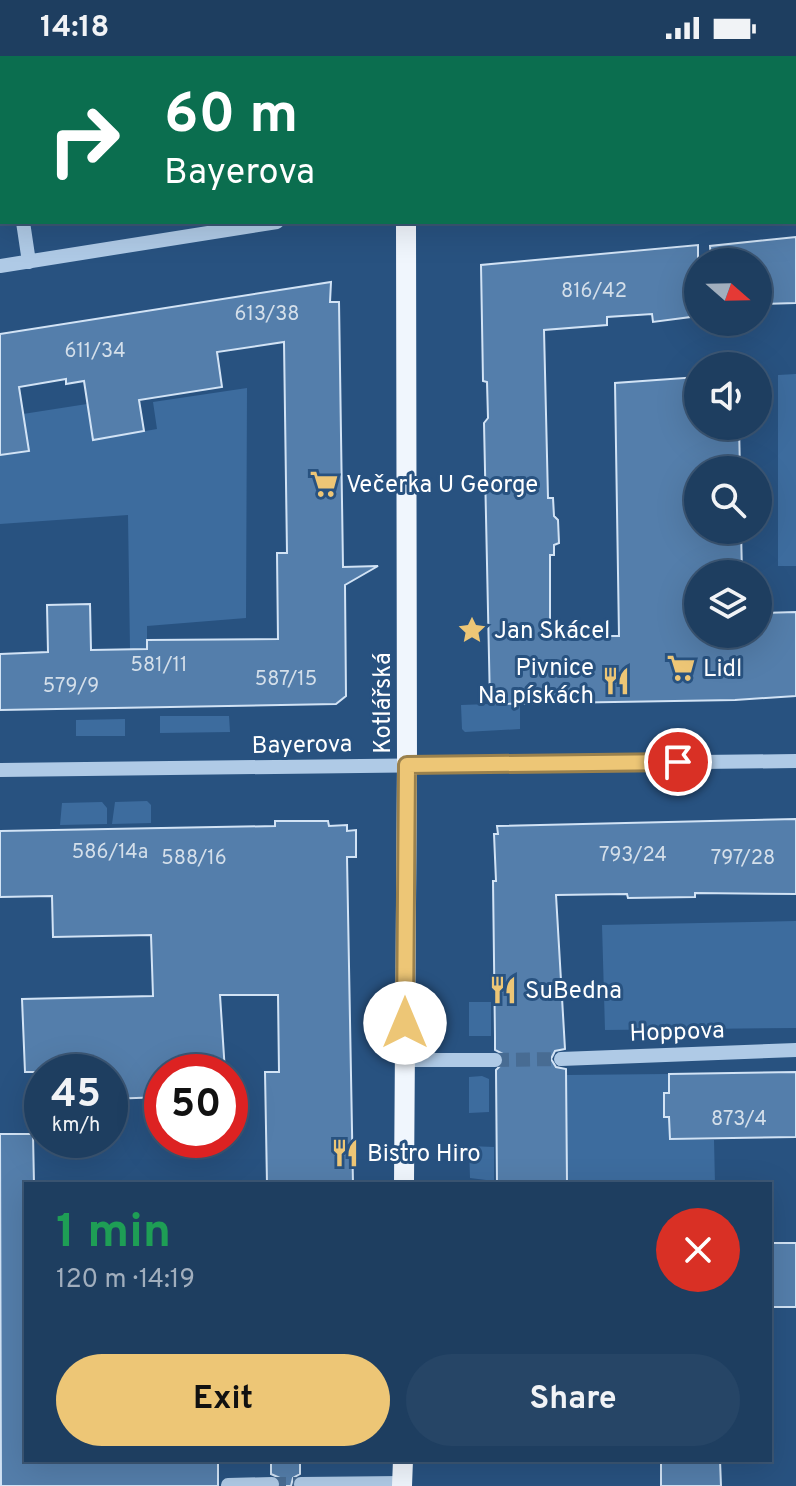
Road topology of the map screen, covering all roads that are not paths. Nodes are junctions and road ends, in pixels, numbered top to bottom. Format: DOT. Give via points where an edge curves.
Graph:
graph roads {
  1 [pos="23,224"];
  2 [pos="265,224"];
  3 [pos="406,224"];
  4 [pos="29,262"];
  5 [pos="0,266"];
  6 [pos="796,761"];
  7 [pos="407,765"];
  8 [pos="0,770"];
  9 [pos="796,1050"];
  10 [pos="561,1059"];
  11 [pos="405,1060"];
  12 [pos="495,1060"];
  13 [pos="404,1182"];
  14 [pos="403,1462"];
  15 [pos="272,1484"];
  16 [pos="301,1484"];
  17 [pos="402,1484"];
  18 [pos="228,1485"];
  1 -- 4 [label="street"];
  2 -- 4 [label="street"];
  3 -- 7 [label="main road, Kotlářská"];
  4 -- 5 [label="street"];
  6 -- 7 [label="street, Bayerova"];
  7 -- 8 [label="street, Bayerova"];
  7 -- 11 [label="main road, Kotlářská"];
  9 -- 10 [label="street, Hoppova"];
  11 -- 12 [label="street"];
  11 -- 13 [label="main road, Kotlářská"];
  14 -- 17 [label="main road"];
  15 -- 18 [label="street"];
  16 -- 17 [label="street"];
}
